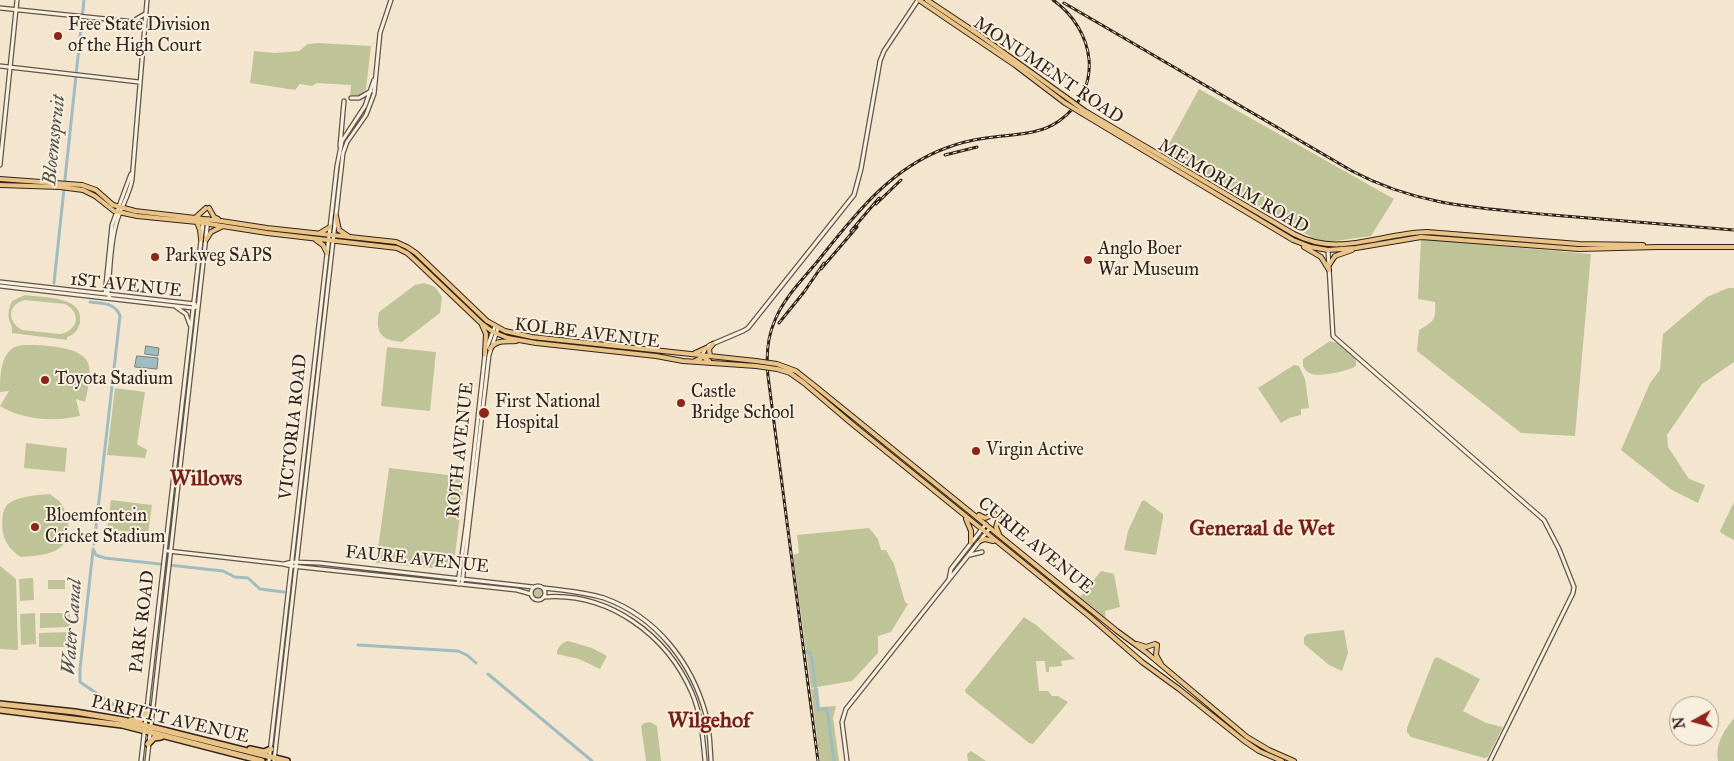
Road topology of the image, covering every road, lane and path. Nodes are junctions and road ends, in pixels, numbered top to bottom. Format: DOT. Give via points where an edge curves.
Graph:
graph roads {
  1 [pos="17,0"];
  2 [pos="147,0"];
  3 [pos="391,0"];
  4 [pos="919,0"];
  5 [pos="927,0"];
  6 [pos="0,8"];
  7 [pos="16,9"];
  8 [pos="145,14"];
  9 [pos="130,22"];
  10 [pos="144,23"];
  11 [pos="0,66"];
  12 [pos="10,67"];
  13 [pos="376,75"];
  14 [pos="139,82"];
  15 [pos="371,91"];
  16 [pos="351,98"];
  17 [pos="1066,100"];
  18 [pos="344,101"];
  19 [pos="1139,146"];
  20 [pos="340,150"];
  21 [pos="0,165"];
  22 [pos="337,166"];
  23 [pos="342,166"];
  24 [pos="0,179"];
  25 [pos="26,180"];
  26 [pos="0,185"];
  27 [pos="27,185"];
  28 [pos="60,185"];
  29 [pos="333,200"];
  30 [pos="338,200"];
  31 [pos="119,209"];
  32 [pos="336,216"];
  33 [pos="196,220"];
  34 [pos="221,220"];
  35 [pos="206,221"];
  36 [pos="223,227"];
  37 [pos="330,227"];
  38 [pos="318,234"];
  39 [pos="352,237"];
  40 [pos="314,238"];
  41 [pos="331,238"];
  42 [pos="204,240"];
  43 [pos="1293,240"];
  44 [pos="1320,244"];
  45 [pos="1336,245"];
  46 [pos="1357,246"];
  47 [pos="1734,248"];
  48 [pos="1328,250"];
  49 [pos="327,254"];
  50 [pos="1329,268"];
  51 [pos="0,282"];
  52 [pos="1,286"];
  53 [pos="328,289"];
  54 [pos="323,290"];
  55 [pos="107,293"];
  56 [pos="107,298"];
  57 [pos="174,306"];
  58 [pos="194,306"];
  59 [pos="198,306"];
  60 [pos="481,323"];
  61 [pos="497,327"];
  62 [pos="190,333"];
  63 [pos="494,333"];
  64 [pos="520,341"];
  65 [pos="590,343"];
  66 [pos="713,344"];
  67 [pos="589,348"];
  68 [pos="706,348"];
  69 [pos="490,349"];
  70 [pos="674,352"];
  71 [pos="686,353"];
  72 [pos="485,354"];
  73 [pos="693,354"];
  74 [pos="702,355"];
  75 [pos="710,356"];
  76 [pos="683,361"];
  77 [pos="693,362"];
  78 [pos="726,364"];
  79 [pos="756,364"];
  80 [pos="777,367"];
  81 [pos="307,455"];
  82 [pos="964,506"];
  83 [pos="963,515"];
  84 [pos="986,524"];
  85 [pos="990,528"];
  86 [pos="983,532"];
  87 [pos="1002,538"];
  88 [pos="980,541"];
  89 [pos="971,543"];
  90 [pos="998,543"];
  91 [pos="167,551"];
  92 [pos="982,552"];
  93 [pos="968,555"];
  94 [pos="295,565"];
  95 [pos="165,569"];
  96 [pos="371,569"];
  97 [pos="370,574"];
  98 [pos="461,579"];
  99 [pos="949,579"];
  100 [pos="495,583"];
  101 [pos="460,584"];
  102 [pos="496,588"];
  103 [pos="533,588"];
  104 [pos="544,588"];
  105 [pos="531,594"];
  106 [pos="544,598"];
  107 [pos="633,613"];
  108 [pos="629,618"];
  109 [pos="641,618"];
  110 [pos="637,624"];
  111 [pos="656,630"];
  112 [pos="652,636"];
  113 [pos="667,640"];
  114 [pos="1133,642"];
  115 [pos="662,645"];
  116 [pos="679,655"];
  117 [pos="673,660"];
  118 [pos="684,663"];
  119 [pos="678,667"];
  120 [pos="1165,668"];
  121 [pos="0,704"];
  122 [pos="147,707"];
  123 [pos="33,708"];
  124 [pos="0,710"];
  125 [pos="67,711"];
  126 [pos="277,713"];
  127 [pos="58,717"];
  128 [pos="123,720"];
  129 [pos="102,722"];
  130 [pos="708,726"];
  131 [pos="701,727"];
  132 [pos="147,729"];
  133 [pos="709,736"];
  134 [pos="167,737"];
  135 [pos="702,737"];
  136 [pos="148,744"];
  137 [pos="223,746"];
  138 [pos="271,748"];
  139 [pos="272,759"];
  140 [pos="141,761"];
  141 [pos="147,761"];
  142 [pos="262,761"];
  143 [pos="287,761"];
  144 [pos="705,761"];
  145 [pos="711,761"];
  146 [pos="847,761"];
  147 [pos="1282,761"];
  148 [pos="1294,761"];
  149 [pos="1490,761"];
  1 -- 7 [label="street"];
  2 -- 8 [label="street"];
  3 -- 13 [label="street" via="382,25"];
  4 -- 17 [label="main road, MONUMENT ROAD"];
  4 -- 66 [label="street" via="880,61 853,197 748,328"];
  5 -- 17 [label="main road, MONUMENT ROAD"];
  6 -- 7 [label="street"];
  7 -- 9 [label="street"];
  7 -- 12 [label="street"];
  8 -- 9 [label="street"];
  8 -- 10 [label="street"];
  9 -- 10 [label="street"];
  10 -- 14 [label="street"];
  11 -- 12 [label="street"];
  12 -- 14 [label="street"];
  12 -- 21 [label="street"];
  13 -- 15 [label="street, VICTORIA ROAD"];
  13 -- 23 [label="street, VICTORIA ROAD" via="371,105 347,142"];
  14 -- 31 [label="street" via="132,171"];
  15 -- 16 [label="street" via="359,98"];
  15 -- 20 [label="street, VICTORIA ROAD"];
  17 -- 19 [label="main road, MONUMENT ROAD, bridge"];
  18 -- 20 [label="street"];
  19 -- 43 [label="main road, MEMORIAM ROAD"];
  19 -- 44 [label="main road, MEMORIAM ROAD" via="1305,240"];
  20 -- 22 [label="street, VICTORIA ROAD"];
  22 -- 23 [label="street"];
  22 -- 29 [label="street, VICTORIA ROAD"];
  23 -- 30 [label="street, VICTORIA ROAD"];
  24 -- 25 [label="main road"];
  25 -- 27 [label="main road"];
  25 -- 28 [label="main road"];
  26 -- 27 [label="main road"];
  27 -- 28 [label="main road"];
  28 -- 31 [label="main road" via="90,192"];
  29 -- 30 [label="street"];
  29 -- 37 [label="street, VICTORIA ROAD"];
  30 -- 32 [label="street, VICTORIA ROAD"];
  31 -- 33 [label="main road"];
  31 -- 55 [label="street" via="110,234"];
  32 -- 39 [label="main road" via="339,230"];
  32 -- 41 [label="street, VICTORIA ROAD"];
  33 -- 34 [label="main road" via="207,208"];
  33 -- 35 [label="main road"];
  33 -- 42 [label="main road"];
  34 -- 35 [label="main road"];
  34 -- 38 [label="main road"];
  35 -- 36 [label="main road"];
  35 -- 42 [label="street, PARK ROAD"];
  36 -- 40 [label="main road"];
  36 -- 42 [label="main road" via="211,232"];
  37 -- 38 [label="main road"];
  37 -- 41 [label="street, VICTORIA ROAD"];
  38 -- 41 [label="main road"];
  39 -- 41 [label="main road, KOLBE AVENUE"];
  39 -- 61 [label="main road, KOLBE AVENUE" via="396,242 407,247 479,316"];
  40 -- 41 [label="main road"];
  40 -- 49 [label="main road" via="323,245"];
  41 -- 49 [label="street, VICTORIA ROAD"];
  41 -- 53 [label="street, VICTORIA ROAD"];
  41 -- 60 [label="main road, KOLBE AVENUE" via="402,250"];
  42 -- 58 [label="street, PARK ROAD"];
  42 -- 59 [label="street, PARK ROAD"];
  43 -- 48 [label="main road, MEMORIAM ROAD"];
  43 -- 50 [label="main road" via="1321,257"];
  44 -- 45 [label="main road, MEMORIAM ROAD"];
  44 -- 48 [label="main road"];
  45 -- 46 [label="main road, MEMORIAM ROAD"];
  45 -- 48 [label="main road"];
  46 -- 47 [label="main road, MEMORIAM ROAD" via="1416,237 1482,238 1557,248"];
  46 -- 48 [label="main road, MEMORIAM ROAD"];
  46 -- 50 [label="main road" via="1334,256"];
  48 -- 50 [label="street"];
  49 -- 54 [label="street, VICTORIA ROAD"];
  50 -- 149 [label="street" via="1333,336 1544,520 1573,585 1574,593"];
  51 -- 55 [label="street, 1ST AVENUE"];
  52 -- 56 [label="street, 1ST AVENUE"];
  53 -- 54 [label="street"];
  53 -- 81 [label="street, VICTORIA ROAD"];
  54 -- 81 [label="street, VICTORIA ROAD"];
  55 -- 56 [label="street"];
  55 -- 58 [label="street, 1ST AVENUE"];
  56 -- 57 [label="street, 1ST AVENUE"];
  57 -- 58 [label="street, 1ST AVENUE"];
  57 -- 62 [label="street" via="186,314"];
  58 -- 59 [label="street, 1ST AVENUE"];
  58 -- 62 [label="street, PARK ROAD"];
  59 -- 91 [label="street, PARK ROAD"];
  60 -- 63 [label="main road, KOLBE AVENUE"];
  60 -- 72 [label="main road" via="486,334"];
  61 -- 63 [label="street, ROTH AVENUE"];
  61 -- 65 [label="main road, KOLBE AVENUE" via="520,335"];
  62 -- 91 [label="street, PARK ROAD"];
  63 -- 64 [label="main road, KOLBE AVENUE"];
  63 -- 69 [label="street, ROTH AVENUE"];
  63 -- 72 [label="street, ROTH AVENUE"];
  64 -- 67 [label="main road, KOLBE AVENUE"];
  64 -- 69 [label="main road" via="497,342"];
  65 -- 67 [label="main road"];
  65 -- 70 [label="main road, KOLBE AVENUE"];
  66 -- 68 [label="street"];
  66 -- 75 [label="main road" via="709,348"];
  67 -- 76 [label="main road, KOLBE AVENUE"];
  68 -- 73 [label="main road"];
  68 -- 74 [label="street"];
  69 -- 98 [label="street, ROTH AVENUE"];
  70 -- 71 [label="main road, KOLBE AVENUE"];
  70 -- 76 [label="main road" via="682,356"];
  71 -- 73 [label="main road, KOLBE AVENUE"];
  71 -- 76 [label="main road"];
  72 -- 98 [label="street, ROTH AVENUE"];
  73 -- 74 [label="main road, KOLBE AVENUE"];
  74 -- 75 [label="main road, KOLBE AVENUE"];
  74 -- 77 [label="main road"];
  74 -- 78 [label="main road" via="707,360"];
  75 -- 79 [label="main road, KOLBE AVENUE"];
  76 -- 77 [label="main road, KOLBE AVENUE"];
  77 -- 78 [label="main road, KOLBE AVENUE"];
  78 -- 79 [label="main road, KOLBE AVENUE"];
  79 -- 80 [label="main road, CURIE AVENUE, bridge"];
  80 -- 82 [label="main road, CURIE AVENUE" via="794,370 811,382"];
  80 -- 83 [label="main road, CURIE AVENUE" via="804,383"];
  81 -- 94 [label="street, VICTORIA ROAD"];
  82 -- 84 [label="main road, CURIE AVENUE"];
  82 -- 87 [label="main road" via="983,518 997,516 997,529"];
  83 -- 86 [label="main road, CURIE AVENUE"];
  83 -- 89 [label="main road" via="971,528"];
  84 -- 85 [label="main road, CURIE AVENUE"];
  84 -- 86 [label="street"];
  85 -- 86 [label="street"];
  85 -- 87 [label="main road, CURIE AVENUE"];
  86 -- 88 [label="street"];
  86 -- 89 [label="street"];
  86 -- 90 [label="main road, CURIE AVENUE"];
  87 -- 114 [label="main road, CURIE AVENUE"];
  88 -- 90 [label="main road" via="985,539"];
  88 -- 93 [label="street"];
  89 -- 99 [label="street" via="952,569"];
  90 -- 147 [label="main road, CURIE AVENUE" via="1142,662 1243,740"];
  91 -- 94 [label="street"];
  91 -- 95 [label="street, PARK ROAD"];
  92 -- 93 [label="street"];
  93 -- 99 [label="street"];
  94 -- 96 [label="street, FAURE AVENUE"];
  94 -- 97 [label="street, FAURE AVENUE"];
  94 -- 126 [label="street, VICTORIA ROAD"];
  95 -- 122 [label="street, PARK ROAD"];
  95 -- 132 [label="street, PARK ROAD"];
  96 -- 97 [label="street"];
  96 -- 98 [label="street, FAURE AVENUE"];
  97 -- 101 [label="street, FAURE AVENUE"];
  98 -- 100 [label="street, FAURE AVENUE"];
  98 -- 101 [label="street"];
  99 -- 146 [label="street" via="844,712 842,722"];
  100 -- 102 [label="street"];
  100 -- 103 [label="street, FAURE AVENUE"];
  101 -- 102 [label="street, FAURE AVENUE"];
  102 -- 105 [label="street, FAURE AVENUE"];
  103 -- 104 [label="street" via="539,585"];
  103 -- 105 [label="street"];
  104 -- 106 [label="street"];
  104 -- 107 [label="street" via="596,596"];
  105 -- 106 [label="street" via="536,600"];
  106 -- 108 [label="street" via="582,599"];
  107 -- 108 [label="street"];
  107 -- 109 [label="street"];
  108 -- 110 [label="street"];
  109 -- 110 [label="street"];
  109 -- 111 [label="street"];
  110 -- 112 [label="street"];
  111 -- 112 [label="street"];
  111 -- 113 [label="street"];
  112 -- 115 [label="street"];
  113 -- 115 [label="street"];
  113 -- 116 [label="street"];
  114 -- 120 [label="main road, CURIE AVENUE"];
  114 -- 120 [label="main road" via="1146,647 1156,645 1156,655"];
  115 -- 117 [label="street"];
  116 -- 117 [label="street"];
  116 -- 118 [label="street"];
  117 -- 119 [label="street"];
  118 -- 119 [label="street"];
  118 -- 130 [label="street" via="700,696"];
  119 -- 131 [label="street" via="692,694"];
  120 -- 148 [label="main road, CURIE AVENUE" via="1254,742"];
  121 -- 123 [label="highway, PARFITT AVENUE"];
  122 -- 128 [label="highway" via="142,719"];
  122 -- 132 [label="street, PARK ROAD"];
  123 -- 125 [label="highway, PARFITT AVENUE"];
  123 -- 127 [label="highway"];
  124 -- 127 [label="highway, PARFITT AVENUE"];
  125 -- 128 [label="highway, PARFITT AVENUE"];
  125 -- 129 [label="highway" via="73,716"];
  126 -- 138 [label="street, VICTORIA ROAD"];
  126 -- 139 [label="street, VICTORIA ROAD"];
  127 -- 129 [label="highway, PARFITT AVENUE"];
  128 -- 132 [label="highway, PARFITT AVENUE"];
  129 -- 132 [label="highway, PARFITT AVENUE"];
  130 -- 131 [label="street"];
  130 -- 133 [label="street"];
  131 -- 135 [label="street"];
  132 -- 134 [label="highway, PARFITT AVENUE"];
  132 -- 136 [label="street"];
  132 -- 137 [label="highway, PARFITT AVENUE"];
  132 -- 140 [label="street"];
  133 -- 135 [label="street"];
  133 -- 145 [label="street"];
  134 -- 136 [label="highway" via="154,738"];
  134 -- 142 [label="highway, PARFITT AVENUE"];
  135 -- 144 [label="street"];
  136 -- 141 [label="street"];
  137 -- 138 [label="highway" via="264,752"];
  137 -- 139 [label="highway, PARFITT AVENUE"];
  138 -- 139 [label="street, VICTORIA ROAD"];
  139 -- 143 [label="highway, PARFITT AVENUE"];
}
